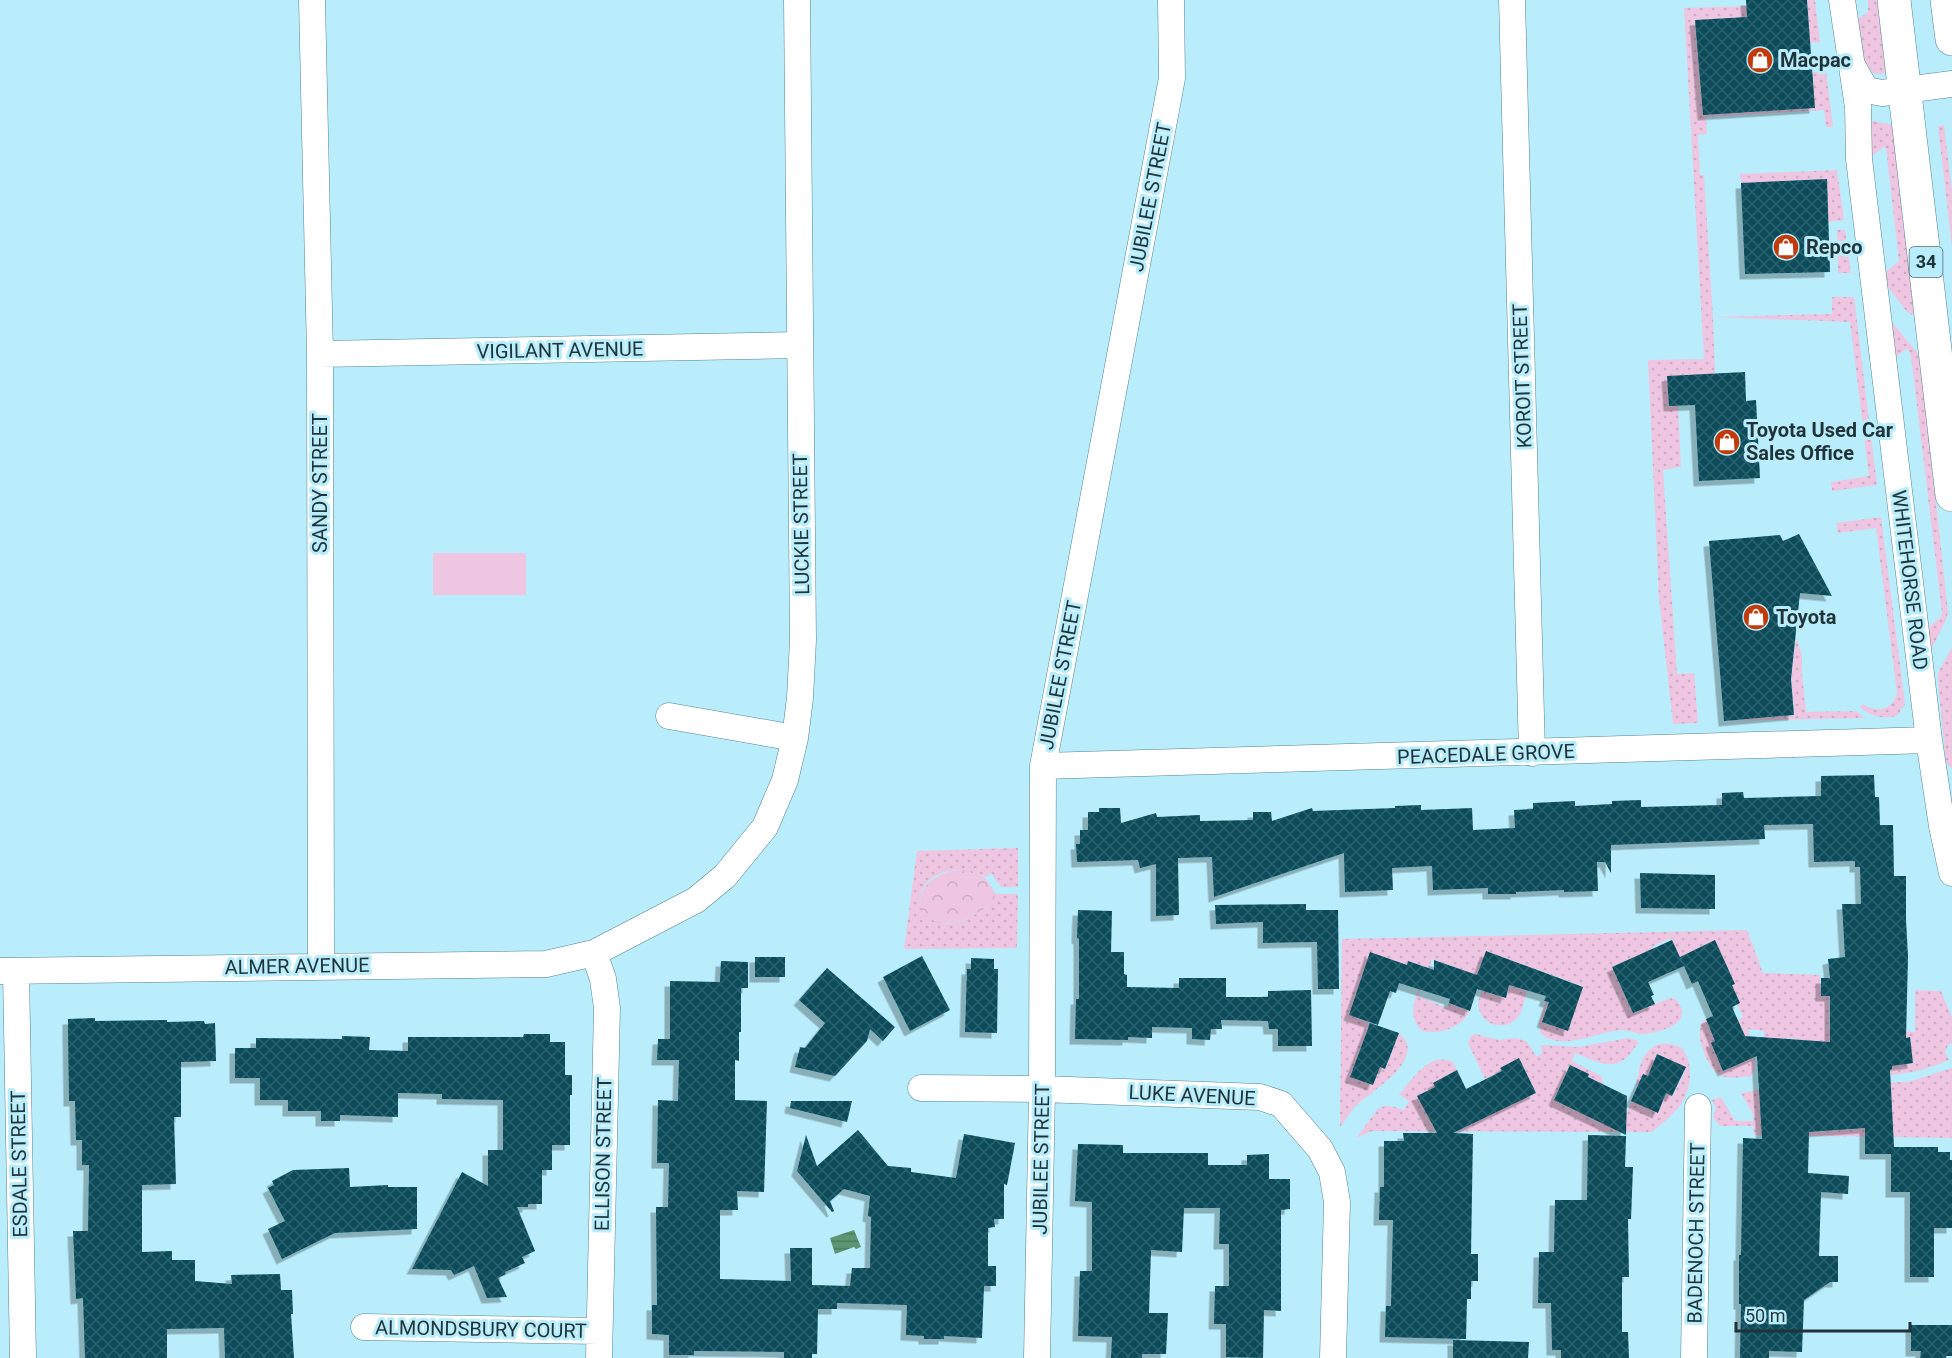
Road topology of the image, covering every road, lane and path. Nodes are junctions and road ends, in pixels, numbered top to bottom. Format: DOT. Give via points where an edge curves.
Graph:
graph roads {
  1 [pos="312,0"];
  2 [pos="797,0"];
  3 [pos="1171,0"];
  4 [pos="1512,0"];
  5 [pos="1842,0"];
  6 [pos="1894,0"];
  7 [pos="1947,0"];
  8 [pos="1952,39"];
  9 [pos="1850,63"];
  10 [pos="1952,84"];
  11 [pos="1905,91"];
  12 [pos="799,345"];
  13 [pos="320,354"];
  14 [pos="1952,495"];
  15 [pos="669,716"];
  16 [pos="795,738"];
  17 [pos="1929,740"];
  18 [pos="1532,753"];
  19 [pos="1043,766"];
  20 [pos="1952,873"];
  21 [pos="594,953"];
  22 [pos="321,966"];
  23 [pos="8,971"];
  24 [pos="921,1088"];
  25 [pos="1042,1089"];
  26 [pos="1698,1107"];
  27 [pos="364,1327"];
  28 [pos="599,1331"];
  29 [pos="23,1358"];
  30 [pos="599,1358"];
  31 [pos="1037,1358"];
  32 [pos="1334,1358"];
  33 [pos="1694,1358"];
  1 -- 13 [label="street, SANDY STREET"];
  2 -- 12 [label="street, LUCKIE STREET"];
  3 -- 19 [label="street, JUBILEE STREET" via="1172,78"];
  4 -- 18 [label="street, KOROIT STREET"];
  5 -- 9 [label="street, WHITEHORSE ROAD"];
  6 -- 11 [label="main road, 34"];
  7 -- 8 [label="main road"];
  9 -- 11 [label="street" via="1866,90"];
  9 -- 17 [label="street, WHITEHORSE ROAD"];
  10 -- 11 [label="street"];
  11 -- 14 [label="main road, 34"];
  12 -- 13 [label="street, VIGILANT AVENUE"];
  12 -- 16 [label="street, LUCKIE STREET" via="803,640"];
  13 -- 22 [label="street, SANDY STREET"];
  15 -- 16 [label="street"];
  16 -- 21 [label="street, LUCKIE STREET" via="785,780 765,827 725,876 696,900"];
  17 -- 18 [label="street, PEACEDALE GROVE"];
  17 -- 20 [label="street, WHITEHORSE ROAD"];
  18 -- 19 [label="street, PEACEDALE GROVE"];
  19 -- 25 [label="street, JUBILEE STREET"];
  21 -- 22 [label="street, ALMER AVENUE" via="546,964"];
  21 -- 28 [label="street, ELLISON STREET" via="607,1008"];
  22 -- 23 [label="street, ALMER AVENUE"];
  23 -- 29 [label="street, ESDALE STREET"];
  24 -- 25 [label="street, LUKE AVENUE"];
  25 -- 31 [label="street, JUBILEE STREET"];
  25 -- 32 [label="street, LUKE AVENUE" via="1260,1097 1281,1104 1320,1149 1332,1172 1336,1202"];
  26 -- 33 [label="street, BADENOCH STREET"];
  27 -- 28 [label="street, ALMONDSBURY COURT"];
  28 -- 30 [label="street, ELLISON STREET"];
}
